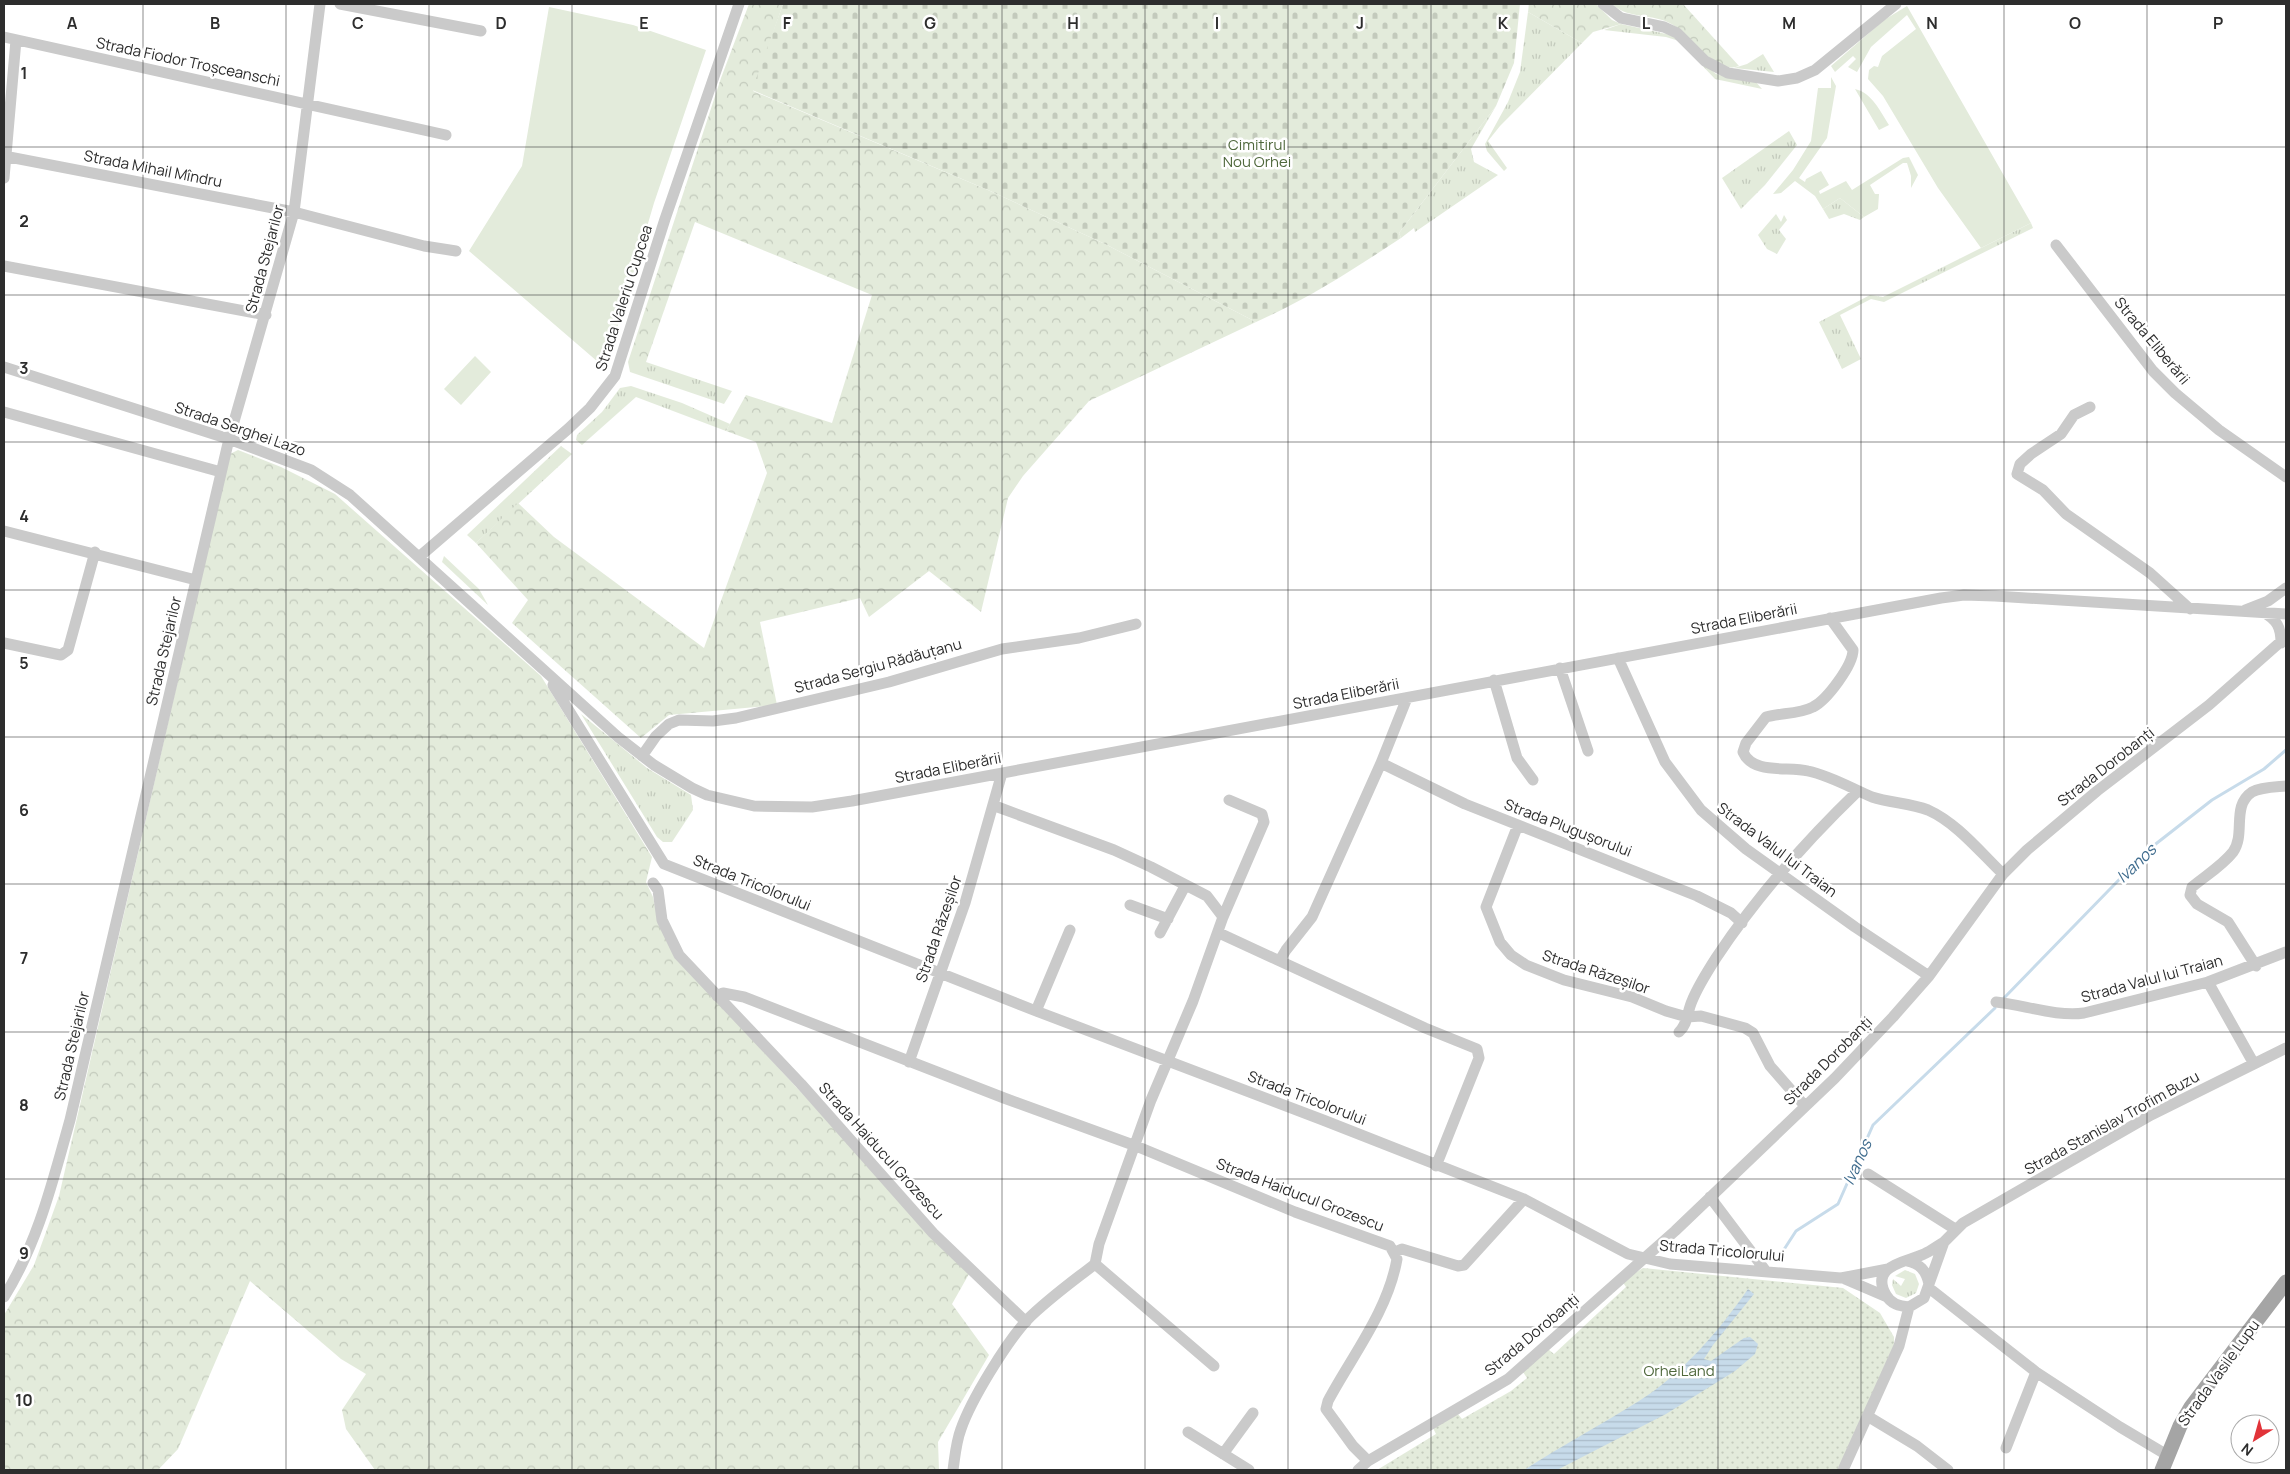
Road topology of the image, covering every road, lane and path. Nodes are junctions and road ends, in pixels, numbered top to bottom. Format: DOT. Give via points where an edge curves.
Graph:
graph roads {
  1 [pos="320,4"];
  2 [pos="340,4"];
  3 [pos="739,4"];
  4 [pos="1603,4"];
  5 [pos="1896,4"];
  6 [pos="481,31"];
  7 [pos="4,37"];
  8 [pos="16,40"];
  9 [pos="308,104"];
  10 [pos="446,134"];
  11 [pos="5,156"];
  12 [pos="4,178"];
  13 [pos="294,212"];
  14 [pos="2056,244"];
  15 [pos="456,251"];
  16 [pos="4,266"];
  17 [pos="266,315"];
  18 [pos="4,367"];
  19 [pos="2090,407"];
  20 [pos="4,412"];
  21 [pos="229,439"];
  22 [pos="221,472"];
  23 [pos="2286,477"];
  24 [pos="4,531"];
  25 [pos="95,552"];
  26 [pos="419,557"];
  27 [pos="196,580"];
  28 [pos="2286,591"];
  29 [pos="2190,609"];
  30 [pos="2243,611"];
  31 [pos="2264,612"];
  32 [pos="2286,614"];
  33 [pos="1830,618"];
  34 [pos="1136,624"];
  35 [pos="2284,640"];
  36 [pos="4,643"];
  37 [pos="1618,658"];
  38 [pos="1560,668"];
  39 [pos="547,675"];
  40 [pos="1494,680"];
  41 [pos="1407,698"];
  42 [pos="1588,751"];
  43 [pos="642,756"];
  44 [pos="1381,763"];
  45 [pos="1002,773"];
  46 [pos="1533,780"];
  47 [pos="2286,786"];
  48 [pos="1858,791"];
  49 [pos="1229,800"];
  50 [pos="995,806"];
  51 [pos="1518,825"];
  52 [pos="1780,874"];
  53 [pos="2003,874"];
  54 [pos="653,883"];
  55 [pos="1185,886"];
  56 [pos="1130,905"];
  57 [pos="1223,916"];
  58 [pos="1168,919"];
  59 [pos="1742,923"];
  60 [pos="1070,930"];
  61 [pos="1160,933"];
  62 [pos="1219,933"];
  63 [pos="2286,952"];
  64 [pos="1280,960"];
  65 [pos="2256,966"];
  66 [pos="939,972"];
  67 [pos="1929,976"];
  68 [pos="2208,982"];
  69 [pos="717,996"];
  70 [pos="1996,1002"];
  71 [pos="1036,1011"];
  72 [pos="1687,1017"];
  73 [pos="1679,1032"];
  74 [pos="2286,1048"];
  75 [pos="1167,1061"];
  76 [pos="909,1062"];
  77 [pos="2254,1064"];
  78 [pos="1805,1106"];
  79 [pos="1136,1146"];
  80 [pos="1436,1166"];
  81 [pos="1868,1174"];
  82 [pos="1710,1197"];
  83 [pos="1524,1199"];
  84 [pos="1955,1228"];
  85 [pos="1944,1242"];
  86 [pos="1395,1252"];
  87 [pos="1644,1258"];
  88 [pos="1907,1261"];
  89 [pos="1096,1264"];
  90 [pos="1888,1269"];
  91 [pos="1766,1270"];
  92 [pos="1841,1278"];
  93 [pos="2286,1282"];
  94 [pos="1929,1286"];
  95 [pos="4,1297"];
  96 [pos="1887,1297"];
  97 [pos="1909,1306"];
  98 [pos="1026,1322"];
  99 [pos="1214,1366"];
  100 [pos="2036,1372"];
  101 [pos="1253,1412"];
  102 [pos="1869,1417"];
  103 [pos="1188,1432"];
  104 [pos="2006,1448"];
  105 [pos="1223,1454"];
  106 [pos="2167,1454"];
  107 [pos="1368,1461"];
  108 [pos="953,1470"];
  109 [pos="1249,1470"];
  110 [pos="1358,1470"];
  111 [pos="1844,1470"];
  112 [pos="1948,1470"];
  113 [pos="2162,1470"];
  1 -- 9 [label="street, Strada Stejarilor"];
  2 -- 6 [label="street"];
  3 -- 26 [label="street, Strada Valeriu Cupcea" via="612,381 568,429"];
  4 -- 5 [label="street" via="1621,18 1677,33 1705,61 1728,73 1778,80 1797,78 1815,70"];
  7 -- 8 [label="street, Strada Fiodor Troșceanschi"];
  8 -- 9 [label="street, Strada Fiodor Troșceanschi"];
  8 -- 11 [label="street"];
  9 -- 10 [label="street, Strada Fiodor Troșceanschi"];
  9 -- 13 [label="street, Strada Stejarilor"];
  11 -- 12 [label="street"];
  11 -- 13 [label="street, Strada Mihail Mîndru"];
  13 -- 15 [label="street, Strada Mihail Mîndru" via="424,246"];
  13 -- 17 [label="street, Strada Stejarilor"];
  14 -- 23 [label="street, Strada Eliberării" via="2175,394"];
  16 -- 17 [label="street"];
  17 -- 21 [label="street, Strada Stejarilor"];
  18 -- 21 [label="street, Strada Serghei Lazo"];
  19 -- 29 [label="street" via="2074,415 2061,434 2020,464 2017,474 2043,490 2066,514 2150,573"];
  20 -- 22 [label="street"];
  21 -- 22 [label="street, Strada Stejarilor"];
  21 -- 26 [label="street, Strada Serghei Lazo" via="311,470 350,495"];
  22 -- 27 [label="street, Strada Stejarilor"];
  24 -- 25 [label="street"];
  25 -- 27 [label="street"];
  25 -- 36 [label="street" via="68,650 61,655"];
  26 -- 39 [label="street, Strada Serghei Lazo"];
  27 -- 95 [label="street, Strada Stejarilor" via="70,1120 45,1206 22,1269"];
  28 -- 30 [label="street, Strada Eliberării"];
  29 -- 30 [label="street, Strada Eliberării"];
  29 -- 33 [label="street, Strada Eliberării" via="1964,595"];
  30 -- 31 [label="street, Strada Eliberării"];
  31 -- 32 [label="street, Strada Eliberării"];
  31 -- 35 [label="street" via="2278,623"];
  33 -- 37 [label="street, Strada Eliberării"];
  33 -- 48 [label="street" via="1852,650 1853,656 1841,676 1825,698 1813,707 1766,717 1743,752 1751,763 1808,771"];
  34 -- 43 [label="street, Strada Sergiu Rădăuțanu" via="1080,638 1002,649 889,682 736,718 679,720 656,736"];
  35 -- 53 [label="street, Strada Dorobanți" via="2195,717 2097,791"];
  37 -- 38 [label="street, Strada Eliberării"];
  37 -- 52 [label="street, Strada Valul lui Traian" via="1665,762 1682,788 1715,824"];
  38 -- 40 [label="street, Strada Eliberării"];
  38 -- 42 [label="street"];
  39 -- 43 [label="street, Strada Eliberării"];
  39 -- 66 [label="street, Strada Tricolorului" via="664,864"];
  40 -- 41 [label="street, Strada Eliberării"];
  40 -- 46 [label="street" via="1517,758"];
  41 -- 44 [label="street"];
  41 -- 45 [label="street, Strada Eliberării"];
  43 -- 45 [label="street, Strada Eliberării" via="670,776 706,795 754,806 812,807"];
  44 -- 51 [label="street, Strada Plugușorului"];
  44 -- 64 [label="street" via="1312,917"];
  45 -- 50 [label="street, Strada Răzeșilor"];
  47 -- 65 [label="street" via="2258,790 2245,799 2241,807 2240,838 2234,851 2192,887 2190,895 2198,904 2228,922"];
  48 -- 52 [label="street"];
  48 -- 53 [label="street" via="1942,817"];
  49 -- 57 [label="street" via="1264,817"];
  50 -- 55 [label="street" via="1114,850"];
  50 -- 66 [label="street, Strada Răzeșilor"];
  51 -- 59 [label="street, Strada Plugușorului" via="1697,896 1731,913"];
  51 -- 72 [label="street, Strada Răzeșilor" via="1486,907 1500,942 1511,955 1545,973 1632,997"];
  52 -- 59 [label="street"];
  52 -- 67 [label="street, Strada Valul lui Traian"];
  53 -- 67 [label="street, Strada Dorobanți"];
  54 -- 69 [label="street, Strada Haiducul Grozescu" via="658,890 662,920 679,955"];
  55 -- 57 [label="street" via="1206,896"];
  55 -- 58 [label="street"];
  56 -- 58 [label="street"];
  57 -- 62 [label="street"];
  58 -- 61 [label="street"];
  59 -- 72 [label="street" via="1701,981"];
  60 -- 71 [label="street"];
  62 -- 64 [label="street"];
  62 -- 75 [label="street"];
  63 -- 65 [label="street, Strada Valul lui Traian"];
  64 -- 80 [label="street" via="1479,1051 1480,1058"];
  65 -- 68 [label="street, Strada Valul lui Traian"];
  66 -- 71 [label="street, Strada Tricolorului"];
  66 -- 76 [label="street, Strada Răzeșilor"];
  67 -- 78 [label="street, Strada Dorobanți"];
  68 -- 70 [label="street, Strada Valul lui Traian" via="2131,1003 2070,1015"];
  68 -- 77 [label="street"];
  69 -- 76 [label="street, Strada Haiducul Grozescu" via="724,993 744,997"];
  69 -- 98 [label="street, Strada Haiducul Grozescu" via="801,1084 933,1233"];
  71 -- 75 [label="street, Strada Tricolorului"];
  72 -- 73 [label="street" via="1686,1026"];
  72 -- 78 [label="street, Strada Răzeșilor" via="1701,1016 1753,1033 1770,1066"];
  74 -- 77 [label="street, Strada Stanislav Trofim Buzu"];
  75 -- 79 [label="street" via="1150,1100"];
  75 -- 80 [label="street, Strada Tricolorului"];
  76 -- 79 [label="street, Strada Haiducul Grozescu"];
  77 -- 84 [label="street, Strada Stanislav Trofim Buzu" via="2152,1116"];
  78 -- 82 [label="street, Strada Dorobanți"];
  79 -- 86 [label="street, Strada Haiducul Grozescu" via="1279,1206 1390,1246"];
  79 -- 89 [label="street" via="1100,1244"];
  80 -- 83 [label="street, Strada Tricolorului"];
  81 -- 84 [label="street"];
  82 -- 87 [label="street, Strada Dorobanți"];
  82 -- 91 [label="street"];
  83 -- 86 [label="street" via="1464,1265 1402,1249"];
  83 -- 87 [label="street, Strada Tricolorului" via="1628,1254"];
  84 -- 85 [label="street, Strada Stanislav Trofim Buzu"];
  85 -- 88 [label="street"];
  85 -- 94 [label="street, Strada Stanislav Trofim Buzu"];
  86 -- 107 [label="street, Strada Haiducul Grozescu" via="1396,1267 1382,1302 1326,1409"];
  87 -- 91 [label="street, Strada Tricolorului" via="1670,1264"];
  87 -- 107 [label="street, Strada Dorobanți" via="1508,1379"];
  88 -- 90 [label="street"];
  88 -- 94 [label="street" via="1922,1268"];
  89 -- 98 [label="street" via="1050,1298"];
  89 -- 99 [label="street"];
  90 -- 92 [label="street, Strada Tricolorului"];
  90 -- 96 [label="street" via="1883,1283"];
  91 -- 92 [label="street, Strada Tricolorului"];
  92 -- 96 [label="street, Strada Tricolorului"];
  93 -- 106 [label="main road, Strada Vasile Lupu" via="2191,1406"];
  94 -- 97 [label="street" via="1924,1298"];
  94 -- 100 [label="street"];
  96 -- 97 [label="street" via="1893,1303"];
  97 -- 102 [label="street" via="1899,1346"];
  98 -- 108 [label="street" via="1004,1350 965,1420"];
  100 -- 104 [label="street"];
  100 -- 106 [label="street"];
  101 -- 105 [label="street"];
  102 -- 111 [label="street"];
  102 -- 112 [label="street"];
  103 -- 105 [label="street"];
  105 -- 109 [label="street"];
  106 -- 113 [label="main road, Strada Vasile Lupu"];
  107 -- 110 [label="street, Strada Dorobanți"];
}
